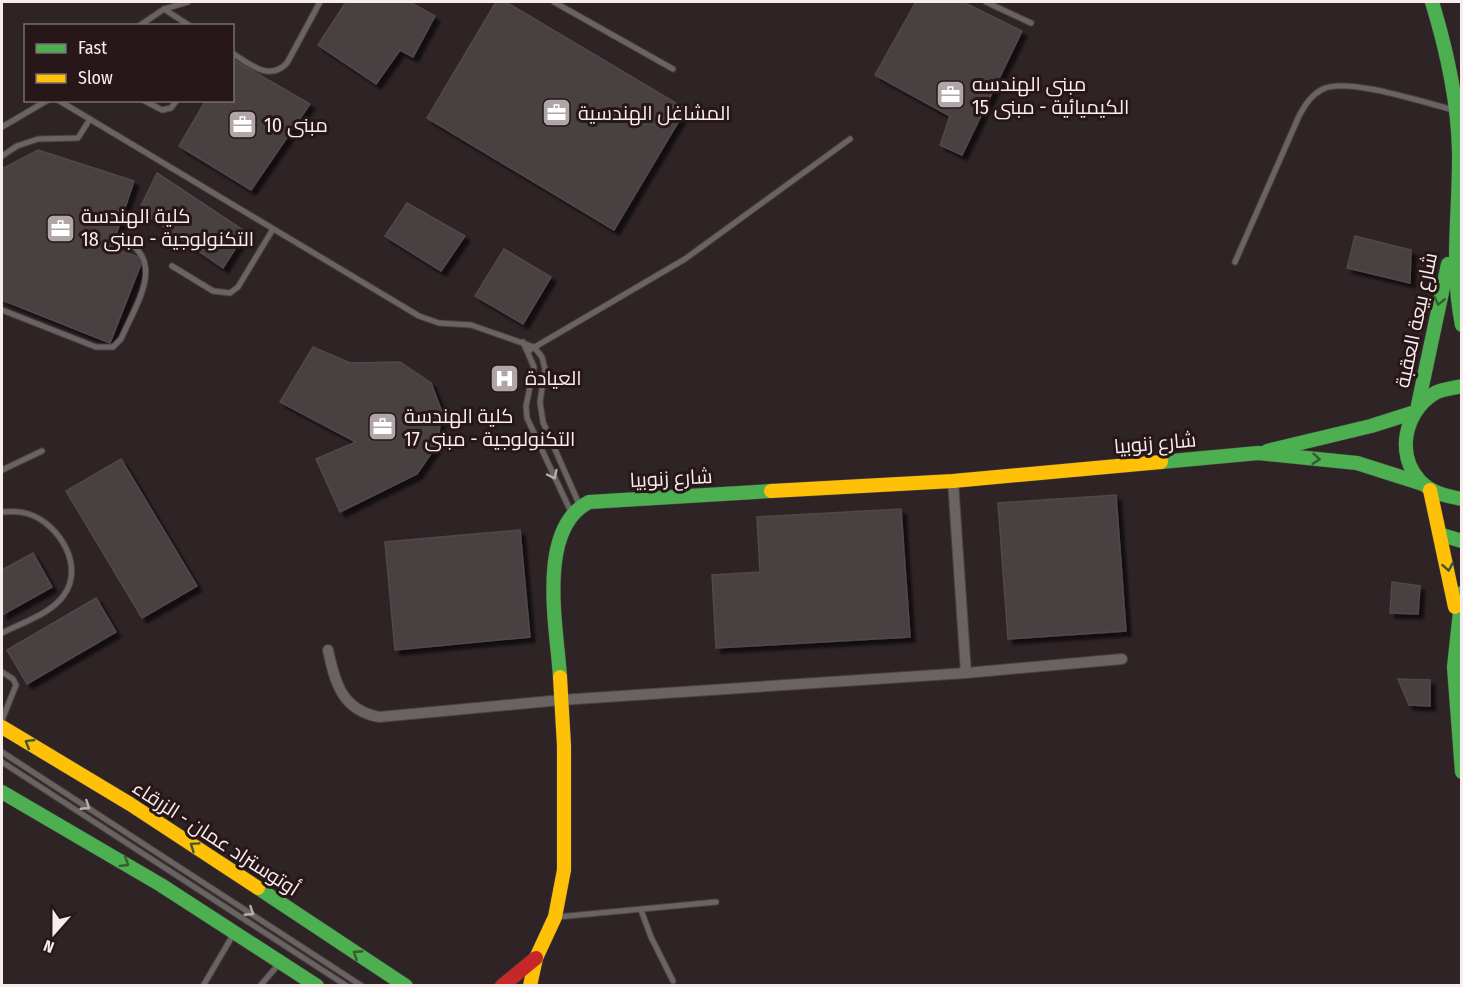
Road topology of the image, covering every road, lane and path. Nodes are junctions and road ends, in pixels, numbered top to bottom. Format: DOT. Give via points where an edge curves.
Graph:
graph roads {
  1 [pos="188,2"];
  2 [pos="320,2"];
  3 [pos="554,2"];
  4 [pos="986,2"];
  5 [pos="1432,2"];
  6 [pos="164,9"];
  7 [pos="147,23"];
  8 [pos="1031,23"];
  9 [pos="187,24"];
  10 [pos="234,54"];
  11 [pos="673,69"];
  12 [pos="45,102"];
  13 [pos="61,102"];
  14 [pos="147,102"];
  15 [pos="176,102"];
  16 [pos="1458,111"];
  17 [pos="90,119"];
  18 [pos="2,128"];
  19 [pos="850,140"];
  20 [pos="2,156"];
  21 [pos="273,229"];
  22 [pos="118,237"];
  23 [pos="1453,244"];
  24 [pos="1235,262"];
  25 [pos="172,266"];
  26 [pos="2,310"];
  27 [pos="1461,325"];
  28 [pos="523,342"];
  29 [pos="534,347"];
  30 [pos="528,351"];
  31 [pos="1461,386"];
  32 [pos="540,409"];
  33 [pos="1415,409"];
  34 [pos="526,413"];
  35 [pos="548,433"];
  36 [pos="536,438"];
  37 [pos="42,451"];
  38 [pos="1258,453"];
  39 [pos="2,470"];
  40 [pos="953,481"];
  41 [pos="1426,487"];
  42 [pos="1461,499"];
  43 [pos="575,509"];
  44 [pos="2,512"];
  45 [pos="1442,535"];
  46 [pos="1461,541"];
  47 [pos="1461,593"];
  48 [pos="1457,617"];
  49 [pos="2,633"];
  50 [pos="328,650"];
  51 [pos="1122,659"];
  52 [pos="2,672"];
  53 [pos="966,673"];
  54 [pos="561,700"];
  55 [pos="2,720"];
  56 [pos="2,727"];
  57 [pos="2,752"];
  58 [pos="2,762"];
  59 [pos="1461,772"];
  60 [pos="2,792"];
  61 [pos="716,902"];
  62 [pos="641,910"];
  63 [pos="555,917"];
  64 [pos="235,931"];
  65 [pos="536,958"];
  66 [pos="281,962"];
  67 [pos="673,981"];
  68 [pos="203,986"];
  69 [pos="260,986"];
  70 [pos="317,986"];
  71 [pos="347,986"];
  72 [pos="362,986"];
  73 [pos="406,986"];
  74 [pos="502,986"];
  75 [pos="530,986"];
  1 -- 6 [label="lane"];
  2 -- 10 [label="lane" via="281,69 267,72"];
  3 -- 11 [label="lane"];
  4 -- 8 [label="lane"];
  5 -- 16 [label="main road, شارع بيعة العقبة"];
  6 -- 7 [label="lane"];
  6 -- 9 [label="lane"];
  12 -- 18 [label="lane"];
  13 -- 17 [label="lane"];
  14 -- 15 [label="lane" via="162,110"];
  16 -- 23 [label="main road, شارع بيعة العقبة" via="1459,172"];
  16 -- 24 [label="lane" via="1346,84 1323,89 1305,105"];
  17 -- 20 [label="lane" via="78,138 39,139 16,146"];
  17 -- 21 [label="lane"];
  19 -- 29 [label="lane" via="685,259"];
  21 -- 25 [label="lane" via="230,293 213,291"];
  21 -- 28 [label="lane" via="419,316 439,323 471,325"];
  22 -- 26 [label="lane" via="142,253 147,273 121,339 113,347 96,347"];
  23 -- 27 [label="main road, شارع بيعة العقبة"];
  23 -- 33 [label="main road, شارع بيعة العقبة, one-way"];
  28 -- 29 [label="lane"];
  28 -- 30 [label="lane"];
  29 -- 30 [label="lane"];
  29 -- 32 [label="lane" via="545,369"];
  30 -- 34 [label="lane" via="534,367"];
  31 -- 33 [label="main road, شارع زنوبيا" via="1432,393"];
  32 -- 34 [label="lane"];
  32 -- 35 [label="lane"];
  33 -- 38 [label="main road, شارع زنوبيا" via="1371,426"];
  33 -- 41 [label="main road, شارع بيعة العقبة" via="1404,443 1413,472"];
  34 -- 36 [label="lane"];
  35 -- 36 [label="lane"];
  35 -- 43 [label="lane"];
  36 -- 43 [label="lane, one-way"];
  37 -- 39 [label="lane"];
  38 -- 40 [label="main road, شارع زنوبيا"];
  38 -- 41 [label="main road, شارع زنوبيا, one-way" via="1357,463"];
  40 -- 43 [label="main road, شارع زنوبيا" via="589,502"];
  40 -- 53 [label="street"];
  41 -- 42 [label="main road, شارع زنوبيا"];
  41 -- 45 [label="main road, شارع بيعة العقبة"];
  43 -- 54 [label="main road" via="555,550"];
  44 -- 49 [label="lane" via="29,513 46,523 63,543 72,573 60,601"];
  45 -- 46 [label="main road"];
  45 -- 48 [label="main road, شارع بيعة العقبة, one-way"];
  47 -- 48 [label="main road"];
  48 -- 59 [label="main road" via="1454,666"];
  50 -- 54 [label="street" via="340,693 368,715"];
  51 -- 53 [label="street"];
  52 -- 55 [label="lane" via="16,685"];
  53 -- 54 [label="street"];
  54 -- 63 [label="main road" via="564,870"];
  73 -- 56 [label="main road, أوتوستراد عمان - الزرقاء, one-way" via="130,804"];
  57 -- 72 [label="lane, one-way"];
  58 -- 71 [label="lane"];
  60 -- 64 [label="main road, one-way"];
  61 -- 62 [label="lane"];
  62 -- 63 [label="lane"];
  62 -- 67 [label="lane"];
  63 -- 65 [label="main road"];
  64 -- 66 [label="main road"];
  64 -- 68 [label="lane"];
  65 -- 74 [label="main road"];
  65 -- 75 [label="main road"];
  66 -- 69 [label="lane"];
  66 -- 70 [label="main road"];
}
